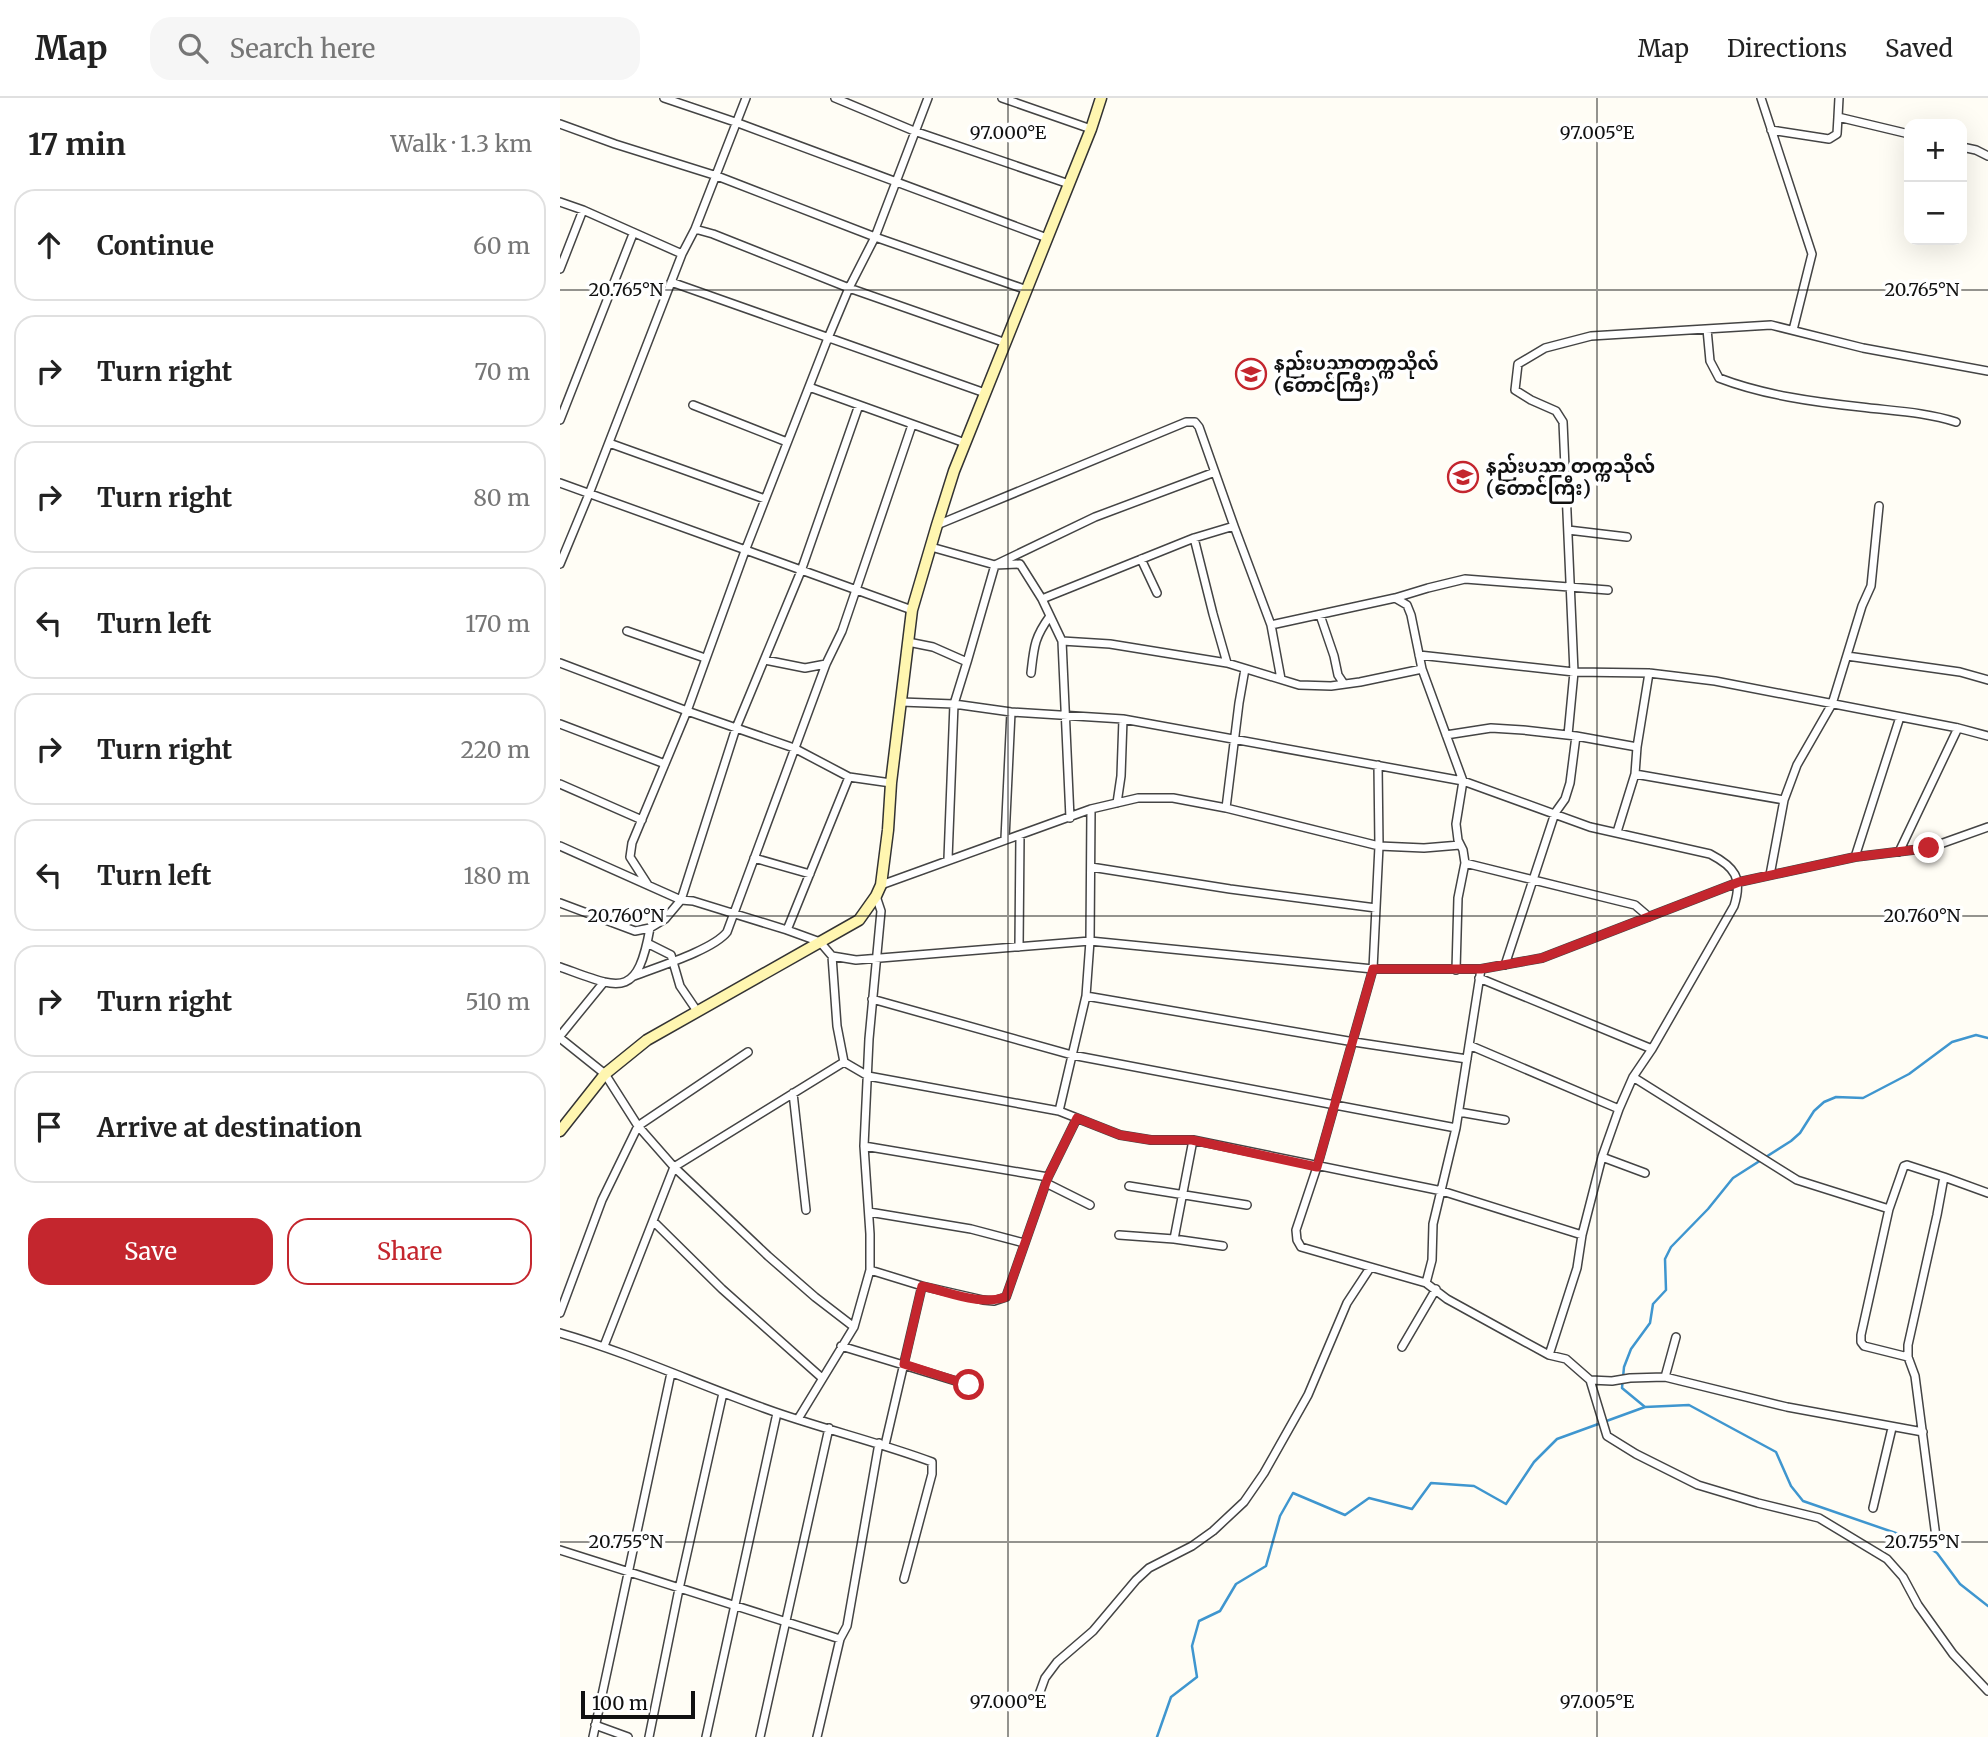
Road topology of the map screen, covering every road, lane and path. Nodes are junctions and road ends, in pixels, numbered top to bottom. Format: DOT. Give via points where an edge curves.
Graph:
graph roads {
  1 [pos="664,98"];
  2 [pos="746,98"];
  3 [pos="835,98"];
  4 [pos="928,98"];
  5 [pos="1002,98"];
  6 [pos="1101,98"];
  7 [pos="1760,98"];
  8 [pos="1839,98"];
  9 [pos="1838,117"];
  10 [pos="736,122"];
  11 [pos="560,124"];
  12 [pos="1091,129"];
  13 [pos="1771,130"];
  14 [pos="914,131"];
  15 [pos="1904,133"];
  16 [pos="1967,149"];
  17 [pos="1988,156"];
  18 [pos="717,176"];
  19 [pos="895,181"];
  20 [pos="1069,184"];
  21 [pos="560,202"];
  22 [pos="583,210"];
  23 [pos="695,229"];
  24 [pos="633,234"];
  25 [pos="875,237"];
  26 [pos="1047,238"];
  27 [pos="682,254"];
  28 [pos="560,269"];
  29 [pos="671,282"];
  30 [pos="849,288"];
  31 [pos="1027,290"];
  32 [pos="1707,329"];
  33 [pos="1793,330"];
  34 [pos="828,338"];
  35 [pos="1006,342"];
  36 [pos="1988,371"];
  37 [pos="809,387"];
  38 [pos="985,393"];
  39 [pos="692,405"];
  40 [pos="859,405"];
  41 [pos="560,421"];
  42 [pos="1956,422"];
  43 [pos="912,425"];
  44 [pos="788,442"];
  45 [pos="609,443"];
  46 [pos="965,443"];
  47 [pos="1215,472"];
  48 [pos="560,483"];
  49 [pos="590,494"];
  50 [pos="765,499"];
  51 [pos="1878,506"];
  52 [pos="937,525"];
  53 [pos="1234,526"];
  54 [pos="1569,530"];
  55 [pos="1627,537"];
  56 [pos="1194,538"];
  57 [pos="931,547"];
  58 [pos="745,551"];
  59 [pos="1141,559"];
  60 [pos="560,564"];
  61 [pos="995,565"];
  62 [pos="802,571"];
  63 [pos="1570,588"];
  64 [pos="855,589"];
  65 [pos="1608,590"];
  66 [pos="1157,593"];
  67 [pos="1395,598"];
  68 [pos="1042,599"];
  69 [pos="912,610"];
  70 [pos="1320,615"];
  71 [pos="1050,616"];
  72 [pos="1271,625"];
  73 [pos="627,631"];
  74 [pos="1062,641"];
  75 [pos="908,642"];
  76 [pos="1419,655"];
  77 [pos="1847,656"];
  78 [pos="705,658"];
  79 [pos="765,660"];
  80 [pos="967,662"];
  81 [pos="560,663"];
  82 [pos="1227,663"];
  83 [pos="826,664"];
  84 [pos="1245,668"];
  85 [pos="1422,669"];
  86 [pos="1574,671"];
  87 [pos="1031,673"];
  88 [pos="1649,673"];
  89 [pos="1281,679"];
  90 [pos="1988,680"];
  91 [pos="1344,684"];
  92 [pos="901,702"];
  93 [pos="954,704"];
  94 [pos="1832,704"];
  95 [pos="687,711"];
  96 [pos="1011,712"];
  97 [pos="1064,715"];
  98 [pos="1900,717"];
  99 [pos="1123,719"];
  100 [pos="560,724"];
  101 [pos="1958,728"];
  102 [pos="736,729"];
  103 [pos="1446,735"];
  104 [pos="1572,736"];
  105 [pos="1988,736"];
  106 [pos="1234,739"];
  107 [pos="1637,747"];
  108 [pos="794,748"];
  109 [pos="665,764"];
  110 [pos="1378,765"];
  111 [pos="1635,774"];
  112 [pos="849,776"];
  113 [pos="1463,781"];
  114 [pos="891,783"];
  115 [pos="560,784"];
  116 [pos="1784,800"];
  117 [pos="1117,803"];
  118 [pos="1226,808"];
  119 [pos="1091,809"];
  120 [pos="1555,813"];
  121 [pos="1070,818"];
  122 [pos="642,820"];
  123 [pos="1988,827"];
  124 [pos="1617,832"];
  125 [pos="1020,835"];
  126 [pos="1005,839"];
  127 [pos="1460,845"];
  128 [pos="560,846"];
  129 [pos="1379,846"];
  130 [pos="1899,852"];
  131 [pos="1855,857"];
  132 [pos="754,858"];
  133 [pos="948,859"];
  134 [pos="1465,863"];
  135 [pos="1091,867"];
  136 [pos="810,874"];
  137 [pos="1770,875"];
  138 [pos="1533,879"];
  139 [pos="1739,882"];
  140 [pos="648,885"];
  141 [pos="881,885"];
  142 [pos="876,896"];
  143 [pos="681,900"];
  144 [pos="560,903"];
  145 [pos="1376,908"];
  146 [pos="734,914"];
  147 [pos="1649,917"];
  148 [pos="650,928"];
  149 [pos="788,930"];
  150 [pos="1090,941"];
  151 [pos="820,942"];
  152 [pos="647,943"];
  153 [pos="1019,947"];
  154 [pos="832,956"];
  155 [pos="876,959"];
  156 [pos="673,961"];
  157 [pos="1506,965"];
  158 [pos="560,967"];
  159 [pos="1373,969"];
  160 [pos="1481,969"];
  161 [pos="1455,970"];
  162 [pos="634,976"];
  163 [pos="1479,978"];
  164 [pos="604,982"];
  165 [pos="1086,996"];
  166 [pos="872,999"];
  167 [pos="696,1012"];
  168 [pos="560,1037"];
  169 [pos="1354,1042"];
  170 [pos="1469,1045"];
  171 [pos="1653,1049"];
  172 [pos="748,1052"];
  173 [pos="1072,1055"];
  174 [pos="1467,1059"];
  175 [pos="844,1062"];
  176 [pos="605,1074"];
  177 [pos="868,1076"];
  178 [pos="1633,1077"];
  179 [pos="793,1093"];
  180 [pos="1335,1104"];
  181 [pos="1619,1109"];
  182 [pos="1059,1111"];
  183 [pos="1458,1112"];
  184 [pos="1077,1118"];
  185 [pos="1506,1120"];
  186 [pos="638,1126"];
  187 [pos="1456,1128"];
  188 [pos="560,1131"];
  189 [pos="1192,1140"];
  190 [pos="864,1146"];
  191 [pos="1602,1157"];
  192 [pos="674,1167"];
  193 [pos="1317,1167"];
  194 [pos="1645,1173"];
  195 [pos="1944,1177"];
  196 [pos="1047,1180"];
  197 [pos="1129,1186"];
  198 [pos="1442,1191"];
  199 [pos="1988,1193"];
  200 [pos="1183,1195"];
  201 [pos="1090,1205"];
  202 [pos="1247,1205"];
  203 [pos="1889,1209"];
  204 [pos="806,1210"];
  205 [pos="869,1212"];
  206 [pos="653,1221"];
  207 [pos="1119,1235"];
  208 [pos="1582,1235"];
  209 [pos="1174,1239"];
  210 [pos="1024,1243"];
  211 [pos="1223,1246"];
  212 [pos="1370,1268"];
  213 [pos="870,1270"];
  214 [pos="1426,1283"];
  215 [pos="922,1286"];
  216 [pos="1436,1289"];
  217 [pos="560,1313"];
  218 [pos="854,1327"];
  219 [pos="560,1333"];
  220 [pos="1676,1337"];
  221 [pos="604,1346"];
  222 [pos="841,1346"];
  223 [pos="1402,1347"];
  224 [pos="1549,1354"];
  225 [pos="1908,1357"];
  226 [pos="904,1364"];
  227 [pos="671,1373"];
  228 [pos="1665,1377"];
  229 [pos="822,1378"];
  230 [pos="1590,1380"];
  231 [pos="969,1385"];
  232 [pos="723,1393"];
  233 [pos="777,1413"];
  234 [pos="798,1419"];
  235 [pos="829,1428"];
  236 [pos="1892,1428"];
  237 [pos="1923,1432"];
  238 [pos="882,1444"];
  239 [pos="1873,1508"];
  240 [pos="1936,1537"];
  241 [pos="560,1550"];
  242 [pos="628,1572"];
  243 [pos="904,1578"];
  244 [pos="679,1589"];
  245 [pos="735,1606"];
  246 [pos="787,1623"];
  247 [pos="840,1639"];
  248 [pos="1988,1691"];
  249 [pos="1037,1700"];
  250 [pos="595,1726"];
  251 [pos="593,1737"];
  252 [pos="628,1737"];
  253 [pos="649,1737"];
  254 [pos="706,1737"];
  255 [pos="760,1737"];
  256 [pos="817,1737"];
  1 -- 10 [label="street"];
  2 -- 10 [label="street"];
  3 -- 14 [label="street"];
  4 -- 14 [label="street"];
  5 -- 12 [label="street"];
  6 -- 12 [label="main road"];
  7 -- 13 [label="street"];
  8 -- 9 [label="street"];
  9 -- 13 [label="street" via="1837,134 1829,139"];
  9 -- 15 [label="street"];
  10 -- 18 [label="street"];
  10 -- 19 [label="street"];
  11 -- 18 [label="street"];
  12 -- 20 [label="main road"];
  13 -- 33 [label="street" via="1812,254"];
  14 -- 19 [label="street"];
  14 -- 20 [label="street"];
  16 -- 17 [label="street"];
  18 -- 23 [label="street"];
  18 -- 25 [label="street"];
  19 -- 25 [label="street"];
  19 -- 26 [label="street"];
  20 -- 26 [label="main road"];
  21 -- 22 [label="street"];
  22 -- 24 [label="street"];
  22 -- 28 [label="street"];
  23 -- 27 [label="street"];
  23 -- 30 [label="street"];
  24 -- 27 [label="street"];
  24 -- 41 [label="street"];
  25 -- 30 [label="street"];
  25 -- 31 [label="street"];
  26 -- 31 [label="main road"];
  27 -- 29 [label="street"];
  29 -- 34 [label="street"];
  29 -- 45 [label="street"];
  30 -- 34 [label="street"];
  30 -- 35 [label="street"];
  31 -- 35 [label="main road"];
  32 -- 33 [label="street" via="1771,325"];
  32 -- 42 [label="street" via="1710,361 1719,379 1858,407 1934,414"];
  32 -- 54 [label="street" via="1591,336 1545,348 1518,364 1515,390 1556,411 1563,422"];
  33 -- 36 [label="street"];
  34 -- 37 [label="street"];
  34 -- 38 [label="street"];
  35 -- 38 [label="main road"];
  37 -- 40 [label="street"];
  37 -- 44 [label="street"];
  38 -- 46 [label="main road"];
  39 -- 44 [label="street"];
  40 -- 43 [label="street"];
  40 -- 62 [label="street"];
  43 -- 46 [label="street"];
  43 -- 64 [label="street"];
  44 -- 50 [label="street"];
  45 -- 49 [label="street"];
  45 -- 50 [label="street"];
  46 -- 52 [label="main road"];
  47 -- 52 [label="street" via="1199,426 1186,422"];
  47 -- 53 [label="street"];
  47 -- 61 [label="street" via="1095,517"];
  48 -- 49 [label="street"];
  49 -- 58 [label="street"];
  49 -- 60 [label="street"];
  50 -- 58 [label="street"];
  51 -- 77 [label="street" via="1871,586"];
  52 -- 57 [label="main road"];
  53 -- 56 [label="street"];
  53 -- 72 [label="street"];
  54 -- 55 [label="street"];
  54 -- 63 [label="street"];
  56 -- 59 [label="street"];
  56 -- 82 [label="street"];
  57 -- 61 [label="street"];
  57 -- 69 [label="main road"];
  58 -- 62 [label="street"];
  58 -- 78 [label="street"];
  59 -- 66 [label="street"];
  59 -- 68 [label="street"];
  61 -- 68 [label="street" via="1020,564"];
  61 -- 80 [label="street"];
  62 -- 64 [label="street"];
  62 -- 79 [label="street"];
  63 -- 65 [label="street"];
  63 -- 67 [label="street" via="1465,579"];
  63 -- 86 [label="street"];
  64 -- 69 [label="street"];
  64 -- 83 [label="street"];
  67 -- 70 [label="street"];
  67 -- 76 [label="street" via="1407,605"];
  68 -- 71 [label="street"];
  69 -- 75 [label="main road"];
  70 -- 72 [label="street"];
  70 -- 91 [label="street"];
  71 -- 74 [label="street"];
  71 -- 87 [label="street" via="1039,631"];
  72 -- 89 [label="street"];
  73 -- 78 [label="street"];
  74 -- 82 [label="street"];
  74 -- 97 [label="street"];
  75 -- 80 [label="street"];
  75 -- 92 [label="main road"];
  76 -- 85 [label="street"];
  76 -- 86 [label="street"];
  77 -- 90 [label="street"];
  77 -- 94 [label="street"];
  78 -- 95 [label="street"];
  79 -- 83 [label="street" via="805,668"];
  79 -- 102 [label="street"];
  80 -- 93 [label="street"];
  81 -- 95 [label="street"];
  82 -- 84 [label="street"];
  83 -- 108 [label="street"];
  84 -- 89 [label="street"];
  84 -- 106 [label="street"];
  85 -- 91 [label="street"];
  85 -- 103 [label="street"];
  86 -- 88 [label="street"];
  86 -- 104 [label="street"];
  88 -- 94 [label="street"];
  88 -- 107 [label="street"];
  89 -- 91 [label="street" via="1299,685"];
  92 -- 93 [label="street"];
  92 -- 114 [label="main road"];
  93 -- 96 [label="street"];
  93 -- 133 [label="street"];
  94 -- 98 [label="street"];
  94 -- 116 [label="street" via="1797,765"];
  95 -- 102 [label="street"];
  95 -- 109 [label="street"];
  96 -- 97 [label="street"];
  96 -- 126 [label="street"];
  97 -- 99 [label="street"];
  97 -- 121 [label="street"];
  98 -- 101 [label="street"];
  98 -- 131 [label="street"];
  99 -- 106 [label="street"];
  99 -- 117 [label="street"];
  100 -- 109 [label="street"];
  101 -- 105 [label="street"];
  101 -- 130 [label="street"];
  102 -- 108 [label="street"];
  102 -- 143 [label="street"];
  103 -- 104 [label="street" via="1492,728"];
  103 -- 113 [label="street"];
  104 -- 107 [label="street"];
  104 -- 120 [label="street" via="1570,783"];
  106 -- 110 [label="street"];
  106 -- 118 [label="street"];
  107 -- 111 [label="street"];
  108 -- 112 [label="street"];
  108 -- 132 [label="street"];
  109 -- 122 [label="street"];
  110 -- 113 [label="street"];
  110 -- 129 [label="street"];
  111 -- 116 [label="street"];
  111 -- 124 [label="street"];
  112 -- 114 [label="street"];
  112 -- 136 [label="street"];
  113 -- 120 [label="street"];
  113 -- 127 [label="street" via="1456,824"];
  114 -- 141 [label="main road"];
  115 -- 122 [label="street"];
  116 -- 137 [label="street"];
  117 -- 118 [label="street" via="1173,798"];
  117 -- 119 [label="street"];
  118 -- 129 [label="street"];
  119 -- 121 [label="street"];
  119 -- 135 [label="street"];
  120 -- 124 [label="street"];
  120 -- 138 [label="street"];
  121 -- 125 [label="street"];
  122 -- 140 [label="street" via="630,853"];
  123 -- 130 [label="street" via="1929,848"];
  124 -- 139 [label="street" via="1710,854 1728,866"];
  125 -- 126 [label="street"];
  125 -- 153 [label="street"];
  126 -- 133 [label="street"];
  127 -- 129 [label="street"];
  127 -- 134 [label="street"];
  128 -- 140 [label="street"];
  129 -- 145 [label="street"];
  130 -- 131 [label="street"];
  131 -- 137 [label="street"];
  132 -- 136 [label="street"];
  132 -- 146 [label="street"];
  133 -- 141 [label="street"];
  134 -- 138 [label="street"];
  134 -- 161 [label="street" via="1458,898"];
  135 -- 145 [label="street"];
  135 -- 150 [label="street"];
  136 -- 149 [label="street"];
  137 -- 139 [label="street"];
  138 -- 147 [label="street" via="1634,905"];
  138 -- 157 [label="street"];
  139 -- 147 [label="street"];
  139 -- 171 [label="street" via="1734,906"];
  140 -- 143 [label="street"];
  141 -- 142 [label="main road"];
  142 -- 151 [label="main road" via="859,920"];
  142 -- 155 [label="street" via="881,911"];
  143 -- 146 [label="street"];
  143 -- 148 [label="street"];
  144 -- 148 [label="street" via="635,931"];
  145 -- 159 [label="street"];
  146 -- 149 [label="street"];
  146 -- 156 [label="street" via="721,939"];
  147 -- 157 [label="street" via="1542,958"];
  148 -- 152 [label="street"];
  149 -- 151 [label="street"];
  150 -- 153 [label="street"];
  150 -- 159 [label="street"];
  150 -- 165 [label="street"];
  151 -- 154 [label="street"];
  151 -- 167 [label="main road"];
  152 -- 156 [label="street" via="671,955"];
  152 -- 162 [label="street"];
  153 -- 155 [label="street"];
  154 -- 155 [label="street"];
  154 -- 175 [label="street"];
  155 -- 166 [label="street"];
  156 -- 162 [label="street"];
  156 -- 167 [label="street" via="680,986"];
  157 -- 160 [label="street"];
  158 -- 164 [label="street"];
  159 -- 161 [label="street"];
  159 -- 169 [label="street"];
  160 -- 161 [label="street"];
  160 -- 163 [label="street"];
  162 -- 164 [label="street" via="619,984"];
  163 -- 170 [label="street"];
  163 -- 171 [label="street"];
  164 -- 168 [label="street"];
  165 -- 169 [label="street"];
  165 -- 173 [label="street"];
  166 -- 173 [label="street"];
  166 -- 177 [label="street"];
  167 -- 176 [label="main road" via="647,1040"];
  168 -- 176 [label="street"];
  169 -- 174 [label="street"];
  169 -- 180 [label="street"];
  170 -- 174 [label="street"];
  170 -- 181 [label="street"];
  171 -- 178 [label="street"];
  172 -- 186 [label="street"];
  173 -- 180 [label="street"];
  173 -- 182 [label="street"];
  174 -- 183 [label="street"];
  175 -- 177 [label="street"];
  175 -- 179 [label="street"];
  176 -- 186 [label="street"];
  176 -- 188 [label="main road"];
  177 -- 182 [label="street"];
  177 -- 190 [label="street"];
  178 -- 181 [label="street"];
  178 -- 203 [label="street" via="1797,1180"];
  179 -- 192 [label="street"];
  179 -- 204 [label="street"];
  180 -- 187 [label="street"];
  180 -- 193 [label="street"];
  181 -- 191 [label="street"];
  182 -- 184 [label="street"];
  183 -- 185 [label="street"];
  183 -- 187 [label="street"];
  184 -- 189 [label="street" via="1120,1135"];
  184 -- 196 [label="street"];
  186 -- 192 [label="street"];
  186 -- 217 [label="street" via="603,1200"];
  187 -- 198 [label="street"];
  189 -- 193 [label="street"];
  189 -- 200 [label="street"];
  190 -- 196 [label="street"];
  190 -- 205 [label="street"];
  191 -- 194 [label="street"];
  191 -- 208 [label="street"];
  192 -- 206 [label="street"];
  192 -- 218 [label="street" via="768,1256"];
  193 -- 198 [label="street"];
  193 -- 212 [label="street" via="1296,1230 1297,1240 1301,1247"];
  195 -- 199 [label="street"];
  195 -- 203 [label="street" via="1904,1166"];
  195 -- 225 [label="street"];
  196 -- 201 [label="street"];
  196 -- 210 [label="street"];
  197 -- 200 [label="street"];
  198 -- 208 [label="street"];
  198 -- 214 [label="street"];
  200 -- 202 [label="street"];
  200 -- 209 [label="street"];
  203 -- 225 [label="street" via="1861,1342"];
  205 -- 210 [label="street"];
  205 -- 213 [label="street"];
  206 -- 221 [label="street"];
  206 -- 229 [label="street"];
  207 -- 209 [label="street"];
  208 -- 224 [label="street" via="1577,1268"];
  209 -- 211 [label="street"];
  210 -- 215 [label="street" via="1006,1297 983,1300"];
  212 -- 214 [label="street"];
  212 -- 249 [label="street" via="1347,1303 1308,1395 1244,1502 1203,1539 1136,1580 1093,1631 1057,1662"];
  213 -- 215 [label="street"];
  213 -- 218 [label="street"];
  214 -- 216 [label="street"];
  215 -- 226 [label="street"];
  216 -- 223 [label="street"];
  216 -- 224 [label="street"];
  218 -- 222 [label="street"];
  219 -- 221 [label="street"];
  220 -- 228 [label="street"];
  221 -- 227 [label="street"];
  222 -- 226 [label="street"];
  222 -- 229 [label="street"];
  224 -- 230 [label="street" via="1566,1359"];
  225 -- 237 [label="street"];
  226 -- 231 [label="street"];
  226 -- 238 [label="street"];
  227 -- 232 [label="street"];
  227 -- 242 [label="street"];
  228 -- 230 [label="street"];
  228 -- 236 [label="street"];
  229 -- 234 [label="street"];
  230 -- 248 [label="street" via="1607,1436 1636,1454 1698,1485 1819,1518 1887,1559 1953,1654"];
  232 -- 233 [label="street"];
  232 -- 244 [label="street"];
  233 -- 234 [label="street"];
  233 -- 245 [label="street"];
  234 -- 235 [label="street"];
  235 -- 238 [label="street"];
  235 -- 246 [label="street"];
  236 -- 237 [label="street"];
  236 -- 239 [label="street"];
  237 -- 240 [label="street"];
  238 -- 243 [label="street" via="932,1462"];
  238 -- 247 [label="street" via="847,1626"];
  241 -- 242 [label="street"];
  242 -- 244 [label="street"];
  242 -- 250 [label="street"];
  244 -- 245 [label="street"];
  244 -- 253 [label="street"];
  245 -- 246 [label="street"];
  245 -- 254 [label="street"];
  246 -- 247 [label="street"];
  246 -- 255 [label="street"];
  247 -- 256 [label="street"];
  250 -- 251 [label="street"];
  250 -- 252 [label="street"];
}
